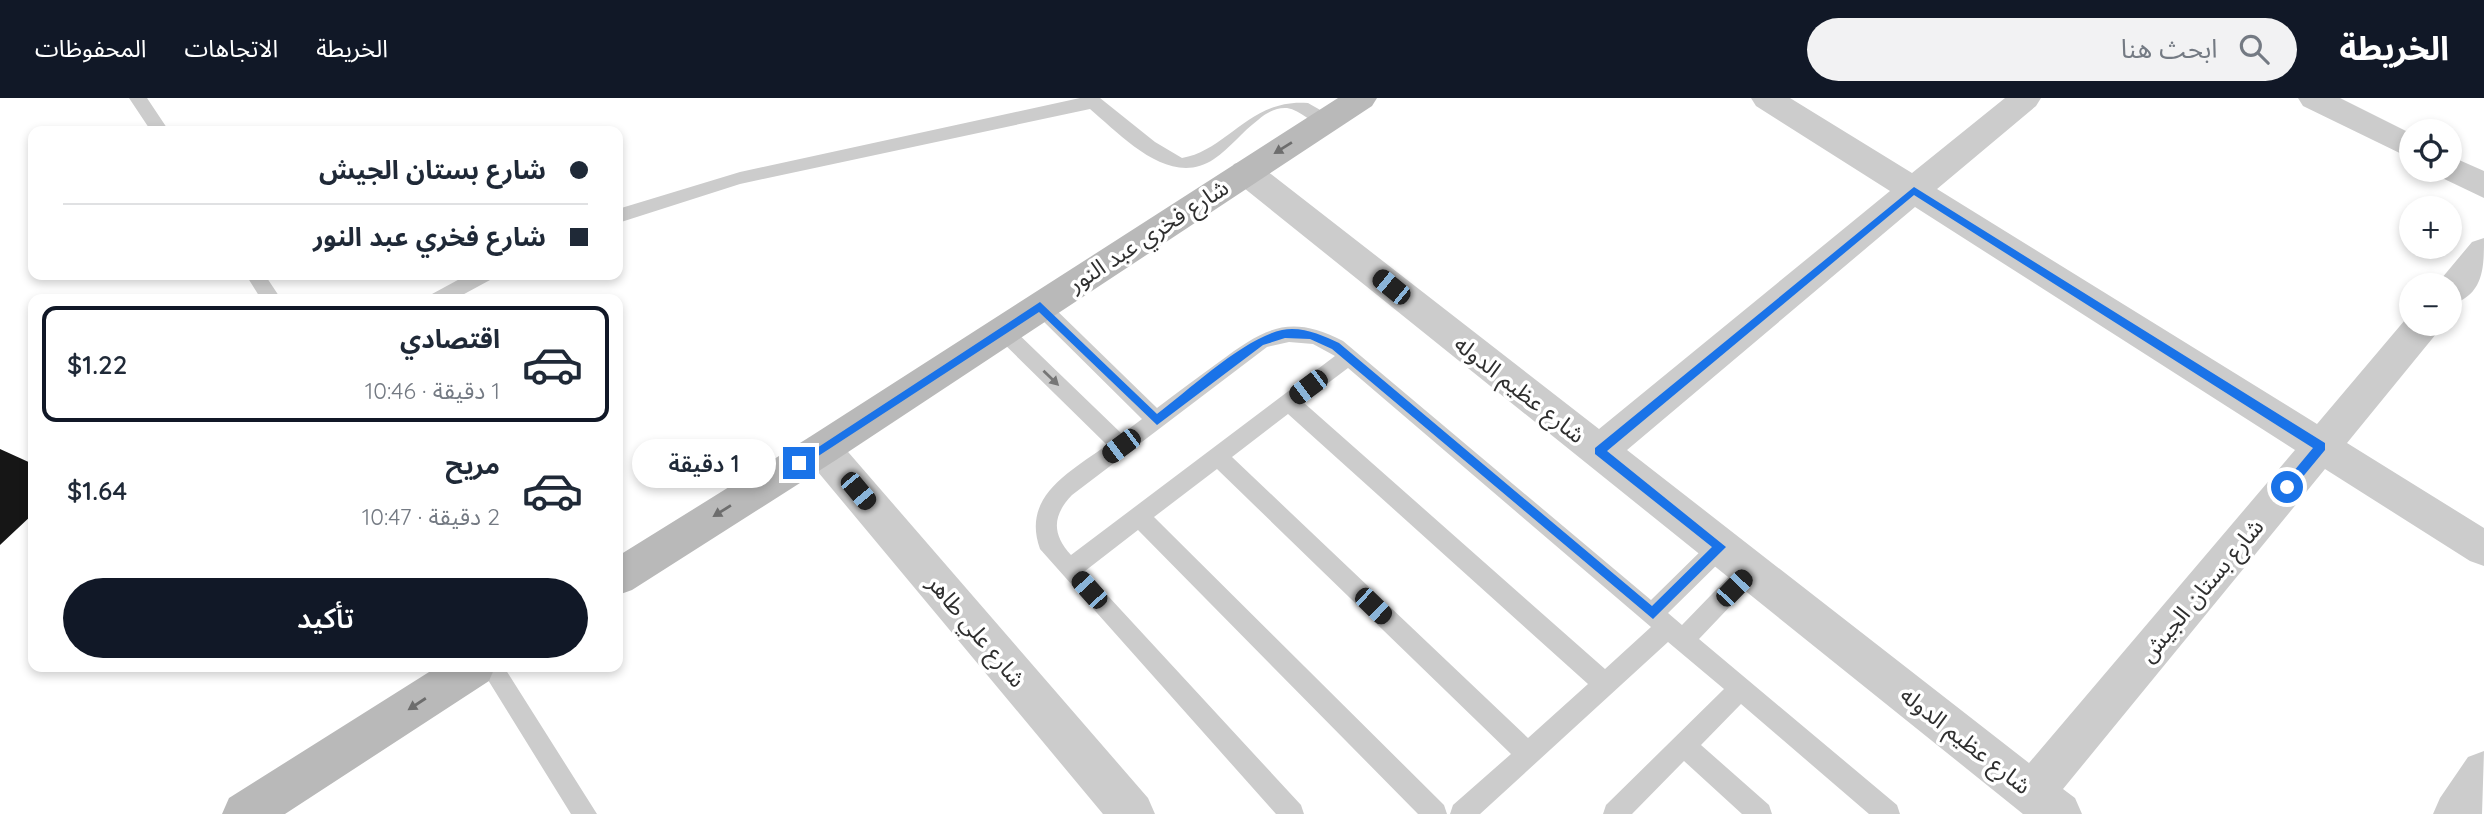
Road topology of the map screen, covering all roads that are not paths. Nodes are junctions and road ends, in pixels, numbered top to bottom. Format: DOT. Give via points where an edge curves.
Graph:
graph roads {
  1 [pos="138,98"];
  2 [pos="1361,98"];
  3 [pos="1767,98"];
  4 [pos="2025,98"];
  5 [pos="2314,98"];
  6 [pos="1091,100"];
  7 [pos="1325,122"];
  8 [pos="157,126"];
  9 [pos="2399,141"];
  10 [pos="1246,172"];
  11 [pos="2462,174"];
  12 [pos="2484,186"];
  13 [pos="1914,190"];
  14 [pos="623,214"];
  15 [pos="2484,251"];
  16 [pos="2462,278"];
  17 [pos="474,280"];
  18 [pos="448,294"];
  19 [pos="1040,306"];
  20 [pos="1002,330"];
  21 [pos="2413,336"];
  22 [pos="1348,357"];
  23 [pos="1289,402"];
  24 [pos="1157,421"];
  25 [pos="1121,446"];
  26 [pos="2321,447"];
  27 [pos="822,449"];
  28 [pos="1599,451"];
  29 [pos="1217,457"];
  30 [pos="1139,517"];
  31 [pos="1720,547"];
  32 [pos="2484,549"];
  33 [pos="1070,569"];
  34 [pos="1750,570"];
  35 [pos="623,574"];
  36 [pos="1668,627"];
  37 [pos="466,672"];
  38 [pos="494,672"];
  39 [pos="1605,684"];
  40 [pos="1740,689"];
  41 [pos="1684,745"];
  42 [pos="1528,754"];
  43 [pos="2484,772"];
  44 [pos="2046,803"];
  45 [pos="245,814"];
  46 [pos="585,814"];
  47 [pos="1132,814"];
  48 [pos="1292,814"];
  49 [pos="1435,814"];
  50 [pos="1462,814"];
  51 [pos="1615,814"];
  52 [pos="1760,814"];
  53 [pos="1888,814"];
  54 [pos="2456,814"];
  1 -- 8 [label="lane"];
  2 -- 7 [label="main road, شارع فخري عبد النور"];
  3 -- 13 [label="street"];
  4 -- 13 [label="street"];
  5 -- 9 [label="street"];
  6 -- 7 [label="lane" via="1165,157 1182,164 1199,160 1269,104 1294,104"];
  6 -- 14 [label="lane" via="740,178"];
  7 -- 10 [label="main road, شارع فخري عبد النور, one-way"];
  10 -- 19 [label="main road, شارع فخري عبد النور"];
  10 -- 28 [label="street, شارع عظيم الدوله"];
  11 -- 12 [label="street"];
  13 -- 26 [label="street"];
  13 -- 28 [label="street"];
  15 -- 16 [label="street"];
  17 -- 18 [label="lane"];
  19 -- 20 [label="main road, شارع فخري عبد النور"];
  19 -- 24 [label="lane"];
  20 -- 25 [label="lane, one-way"];
  20 -- 27 [label="main road, شارع فخري عبد النور"];
  21 -- 26 [label="street, شارع بستان الجيش"];
  22 -- 23 [label="lane"];
  22 -- 24 [label="lane" via="1311,335 1272,337"];
  22 -- 36 [label="lane"];
  23 -- 29 [label="lane"];
  23 -- 39 [label="lane"];
  24 -- 25 [label="lane"];
  25 -- 33 [label="lane" via="1064,489 1049,507 1045,535"];
  26 -- 32 [label="street"];
  26 -- 44 [label="street, شارع بستان الجيش"];
  27 -- 35 [label="main road, شارع فخري عبد النور, one-way"];
  27 -- 47 [label="street, شارع علي طاهر"];
  28 -- 31 [label="street, شارع عظيم الدوله"];
  29 -- 30 [label="lane"];
  29 -- 42 [label="lane"];
  30 -- 33 [label="lane"];
  30 -- 49 [label="lane"];
  31 -- 34 [label="street, شارع عظيم الدوله"];
  31 -- 36 [label="lane"];
  33 -- 48 [label="lane"];
  34 -- 36 [label="lane"];
  34 -- 44 [label="street, شارع عظيم الدوله"];
  36 -- 39 [label="lane"];
  36 -- 40 [label="lane"];
  37 -- 45 [label="main road, one-way"];
  38 -- 46 [label="lane"];
  39 -- 42 [label="lane"];
  40 -- 41 [label="lane"];
  40 -- 53 [label="lane"];
  41 -- 51 [label="lane"];
  41 -- 52 [label="lane"];
  42 -- 50 [label="lane"];
  43 -- 54 [label="street"];
}
